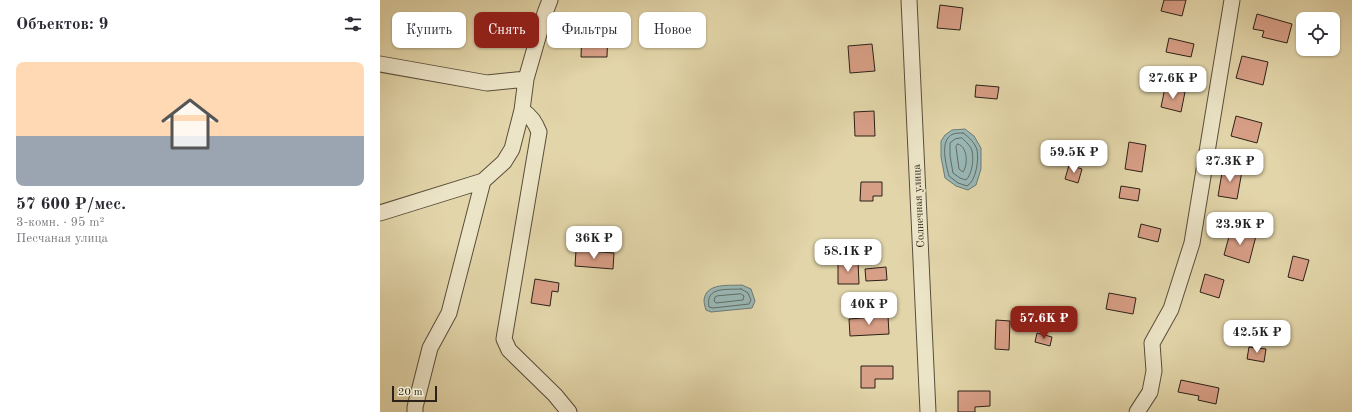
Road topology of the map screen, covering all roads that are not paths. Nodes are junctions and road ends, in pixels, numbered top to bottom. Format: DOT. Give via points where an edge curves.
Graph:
graph roads {
  1 [pos="550,0"];
  2 [pos="909,0"];
  3 [pos="1232,0"];
  4 [pos="380,64"];
  5 [pos="526,79"];
  6 [pos="522,110"];
  7 [pos="482,181"];
  8 [pos="380,213"];
  9 [pos="415,412"];
  10 [pos="569,412"];
  11 [pos="928,412"];
  12 [pos="1138,412"];
  1 -- 5 [label="street"];
  2 -- 11 [label="street, Солнечная улица"];
  3 -- 12 [label="street" via="1192,243 1171,309 1152,343 1154,371 1150,392"];
  4 -- 5 [label="street" via="487,83"];
  5 -- 6 [label="street"];
  6 -- 7 [label="street" via="512,149 504,162"];
  6 -- 10 [label="street" via="535,121 539,132 504,339 509,350"];
  7 -- 8 [label="street"];
  7 -- 9 [label="street" via="448,313 430,348"];
}
